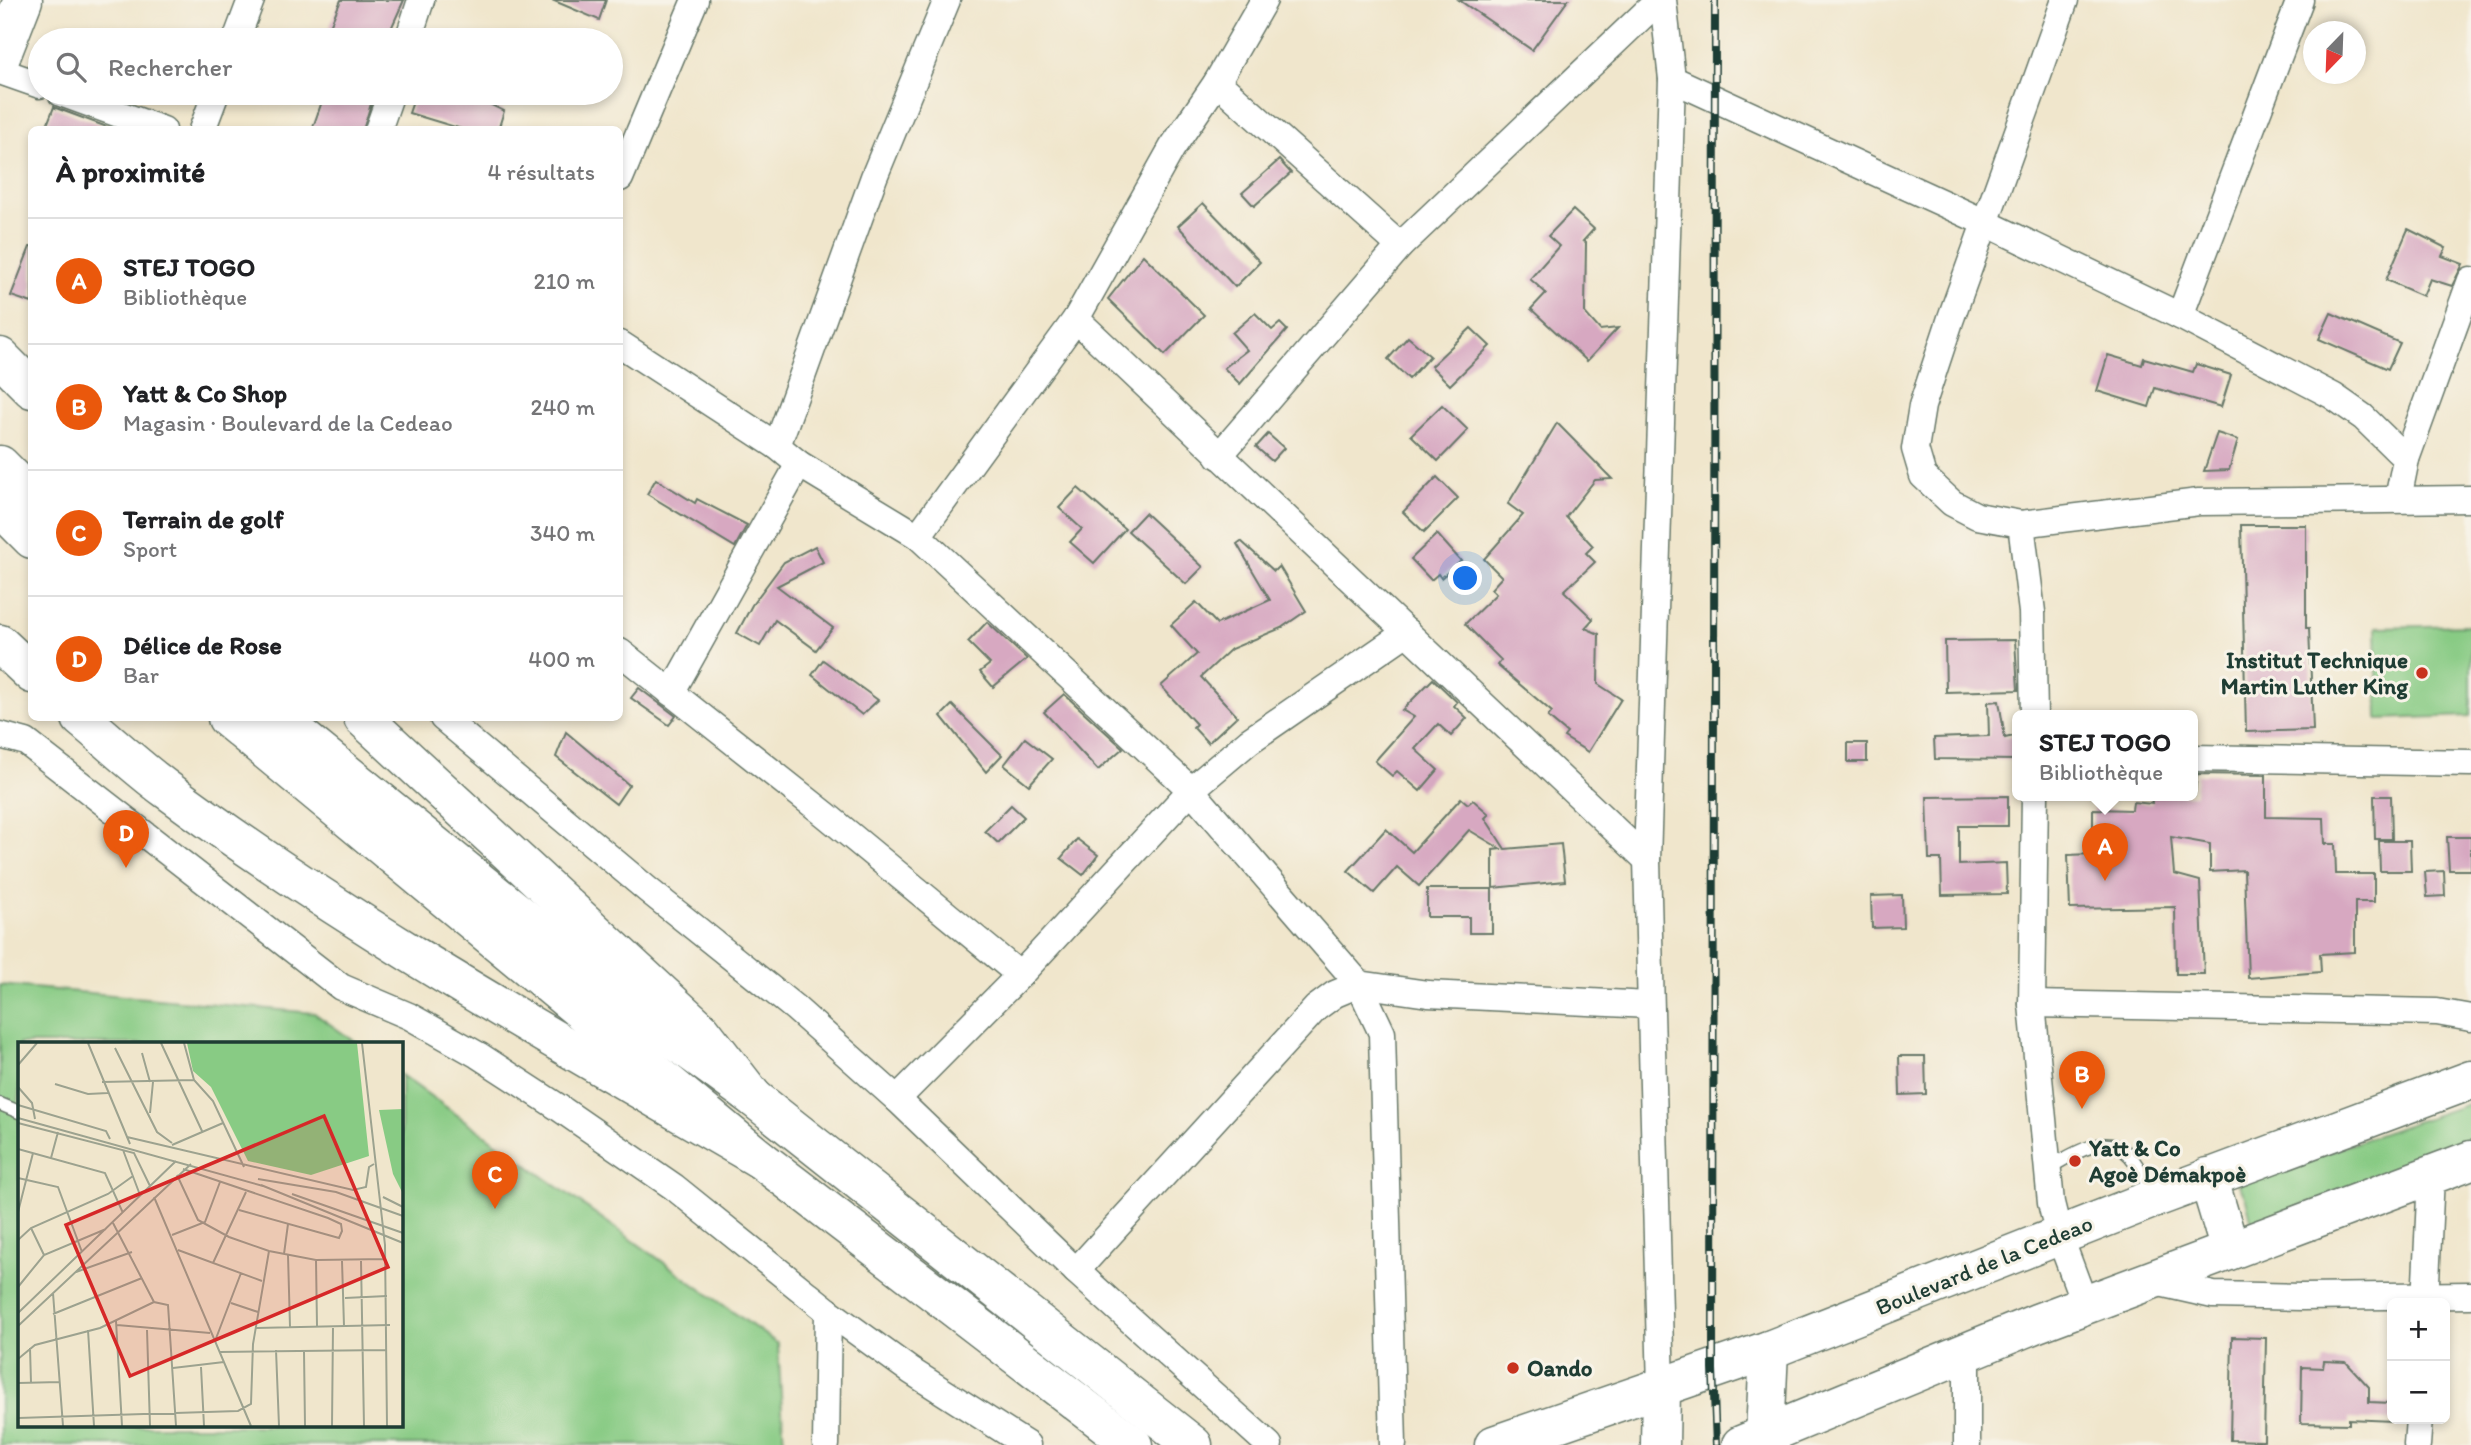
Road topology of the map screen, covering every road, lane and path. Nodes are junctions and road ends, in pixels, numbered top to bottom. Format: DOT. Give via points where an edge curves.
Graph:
graph roads {
  1 [pos="23,0"];
  2 [pos="251,0"];
  3 [pos="421,0"];
  4 [pos="695,0"];
  5 [pos="947,0"];
  6 [pos="1264,0"];
  7 [pos="1661,0"];
  8 [pos="2065,0"];
  9 [pos="2300,0"];
  10 [pos="240,28"];
  11 [pos="412,28"];
  12 [pos="0,59"];
  13 [pos="0,71"];
  14 [pos="1672,79"];
  15 [pos="28,81"];
  16 [pos="1217,82"];
  17 [pos="94,105"];
  18 [pos="211,105"];
  19 [pos="387,105"];
  20 [pos="152,126"];
  21 [pos="204,126"];
  22 [pos="380,126"];
  23 [pos="623,171"];
  24 [pos="1986,223"];
  25 [pos="1400,246"];
  26 [pos="2471,280"];
  27 [pos="2180,316"];
  28 [pos="1076,319"];
  29 [pos="623,346"];
  30 [pos="0,357"];
  31 [pos="28,385"];
  32 [pos="777,446"];
  33 [pos="1219,456"];
  34 [pos="2406,459"];
  35 [pos="799,464"];
  36 [pos="12,494"];
  37 [pos="2398,499"];
  38 [pos="2471,499"];
  39 [pos="2021,524"];
  40 [pos="28,530"];
  41 [pos="918,536"];
  42 [pos="1407,632"];
  43 [pos="0,644"];
  44 [pos="623,654"];
  45 [pos="28,670"];
  46 [pos="671,693"];
  47 [pos="2034,710"];
  48 [pos="85,721"];
  49 [pos="231,721"];
  50 [pos="282,721"];
  51 [pos="366,721"];
  52 [pos="447,721"];
  53 [pos="0,735"];
  54 [pos="2198,758"];
  55 [pos="2471,762"];
  56 [pos="1191,790"];
  57 [pos="2035,801"];
  58 [pos="1647,860"];
  59 [pos="1020,975"];
  60 [pos="1359,984"];
  61 [pos="2032,1004"];
  62 [pos="1649,1005"];
  63 [pos="2471,1018"];
  64 [pos="2471,1080"];
  65 [pos="754,1098"];
  66 [pos="897,1099"];
  67 [pos="0,1104"];
  68 [pos="18,1112"];
  69 [pos="760,1159"];
  70 [pos="2471,1160"];
  71 [pos="2048,1168"];
  72 [pos="2431,1176"];
  73 [pos="2208,1177"];
  74 [pos="2155,1198"];
  75 [pos="2059,1235"];
  76 [pos="2230,1250"];
  77 [pos="1076,1271"];
  78 [pos="2151,1281"];
  79 [pos="2471,1295"];
  80 [pos="2426,1298"];
  81 [pos="2444,1298"];
  82 [pos="2387,1299"];
  83 [pos="2085,1305"];
  84 [pos="828,1311"];
  85 [pos="1769,1350"];
  86 [pos="1967,1352"];
  87 [pos="1661,1388"];
  88 [pos="2419,1424"];
  89 [pos="1757,1442"];
  90 [pos="826,1445"];
  91 [pos="1027,1445"];
  92 [pos="1133,1445"];
  93 [pos="1193,1445"];
  94 [pos="1269,1445"];
  95 [pos="1394,1445"];
  96 [pos="1494,1445"];
  97 [pos="1660,1445"];
  98 [pos="1967,1445"];
  99 [pos="2417,1445"];
  1 -- 12 [label="main road"];
  2 -- 10 [label="street"];
  3 -- 11 [label="street"];
  4 -- 23 [label="street"];
  5 -- 32 [label="street" via="874,177"];
  6 -- 16 [label="street"];
  7 -- 14 [label="street"];
  7 -- 25 [label="street"];
  8 -- 24 [label="street"];
  9 -- 27 [label="street"];
  13 -- 15 [label="street"];
  14 -- 24 [label="street"];
  14 -- 58 [label="street"];
  16 -- 25 [label="street"];
  16 -- 28 [label="street" via="1172,148"];
  17 -- 20 [label="street"];
  18 -- 21 [label="street"];
  19 -- 22 [label="street"];
  24 -- 27 [label="street"];
  24 -- 39 [label="street" via="1922,406 1915,449 1923,476 1952,503 1977,516"];
  25 -- 33 [label="street"];
  26 -- 34 [label="street"];
  27 -- 34 [label="street" via="2333,396"];
  28 -- 33 [label="street"];
  28 -- 41 [label="street"];
  29 -- 32 [label="street"];
  30 -- 31 [label="main road"];
  32 -- 35 [label="street"];
  33 -- 42 [label="street"];
  34 -- 37 [label="street"];
  35 -- 41 [label="street"];
  35 -- 46 [label="street"];
  36 -- 40 [label="main road"];
  37 -- 38 [label="street"];
  37 -- 39 [label="street" via="2199,502"];
  39 -- 47 [label="street" via="2032,612"];
  41 -- 56 [label="street"];
  42 -- 56 [label="street" via="1249,741"];
  42 -- 58 [label="street"];
  43 -- 45 [label="main road"];
  44 -- 46 [label="street"];
  46 -- 59 [label="street"];
  48 -- 69 [label="main road" via="164,788 321,896 495,1005"];
  49 -- 69 [label="main road"];
  50 -- 65 [label="main road"];
  51 -- 65 [label="main road" via="701,1030"];
  52 -- 66 [label="street" via="795,1008"];
  53 -- 84 [label="street" via="26,742 341,987 410,1016 478,1055 674,1187"];
  54 -- 55 [label="street"];
  56 -- 59 [label="street"];
  56 -- 60 [label="street"];
  57 -- 61 [label="street"];
  58 -- 62 [label="street"];
  59 -- 66 [label="street"];
  60 -- 62 [label="street" via="1428,994"];
  60 -- 77 [label="street" via="1316,1009"];
  60 -- 95 [label="street" via="1382,1033"];
  61 -- 63 [label="street" via="2437,1012"];
  61 -- 71 [label="street"];
  62 -- 87 [label="street"];
  64 -- 73 [label="main road, Boulevard de la Cedeao"];
  65 -- 93 [label="main road"];
  66 -- 77 [label="street"];
  67 -- 68 [label="lane"];
  69 -- 92 [label="main road"];
  70 -- 72 [label="main road"];
  71 -- 74 [label="lane" via="2083,1147 2116,1146 2129,1155"];
  71 -- 75 [label="street"];
  72 -- 76 [label="main road"];
  72 -- 80 [label="street"];
  73 -- 74 [label="main road, Boulevard de la Cedeao"];
  73 -- 76 [label="main road"];
  74 -- 75 [label="main road, Boulevard de la Cedeao"];
  75 -- 83 [label="street"];
  75 -- 85 [label="main road, Boulevard de la Cedeao"];
  76 -- 78 [label="main road"];
  77 -- 94 [label="street"];
  78 -- 82 [label="street" via="2213,1295"];
  78 -- 83 [label="main road"];
  79 -- 81 [label="street"];
  83 -- 86 [label="main road"];
  84 -- 90 [label="street"];
  84 -- 91 [label="street"];
  85 -- 87 [label="main road, Boulevard de la Cedeao"];
  85 -- 89 [label="main road"];
  86 -- 89 [label="main road"];
  86 -- 98 [label="street"];
  87 -- 96 [label="main road, Boulevard de la Cedeao"];
  87 -- 97 [label="main road"];
  88 -- 99 [label="street"];
}
